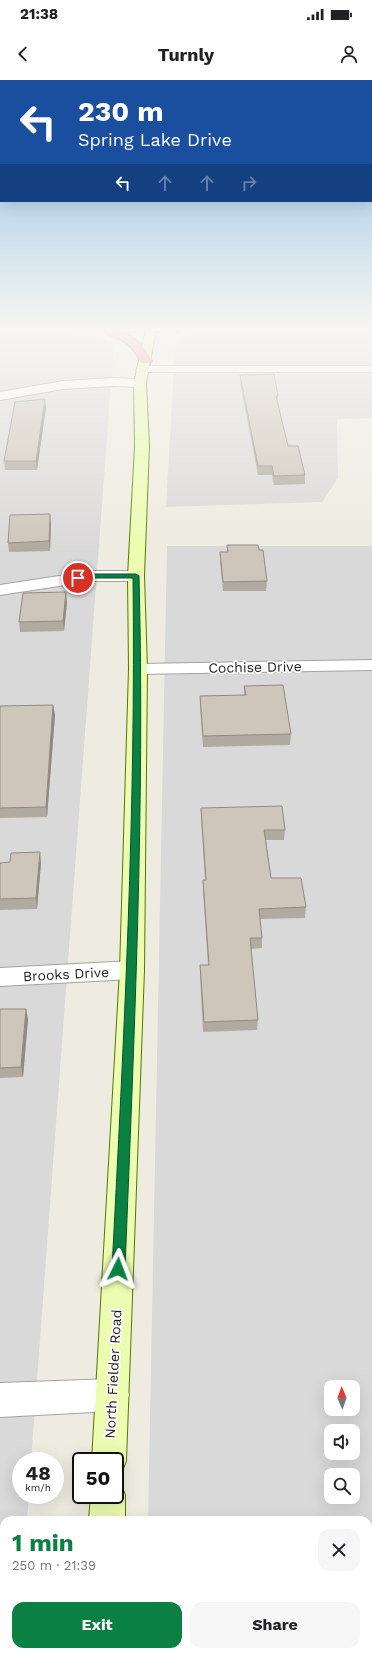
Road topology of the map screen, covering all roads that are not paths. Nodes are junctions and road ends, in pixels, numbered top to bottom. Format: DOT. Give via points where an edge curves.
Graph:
graph roads {
  1 [pos="143,403"];
  2 [pos="136,576"];
  3 [pos="0,590"];
  4 [pos="372,665"];
  5 [pos="138,670"];
  6 [pos="132,970"];
  7 [pos="0,977"];
  8 [pos="112,1395"];
  9 [pos="0,1400"];
  10 [pos="109,1452"];
  11 [pos="107,1504"];
  12 [pos="106,1516"];
  1 -- 2 [label="main road, North Fielder Road"];
  2 -- 3 [label="street" via="92,576"];
  2 -- 5 [label="main road, North Fielder Road"];
  4 -- 5 [label="street, Cochise Drive"];
  5 -- 6 [label="main road, North Fielder Road"];
  6 -- 7 [label="street, Brooks Drive"];
  6 -- 8 [label="main road, North Fielder Road"];
  8 -- 9 [label="street"];
  8 -- 10 [label="main road, North Fielder Road"];
  11 -- 12 [label="main road"];
}
